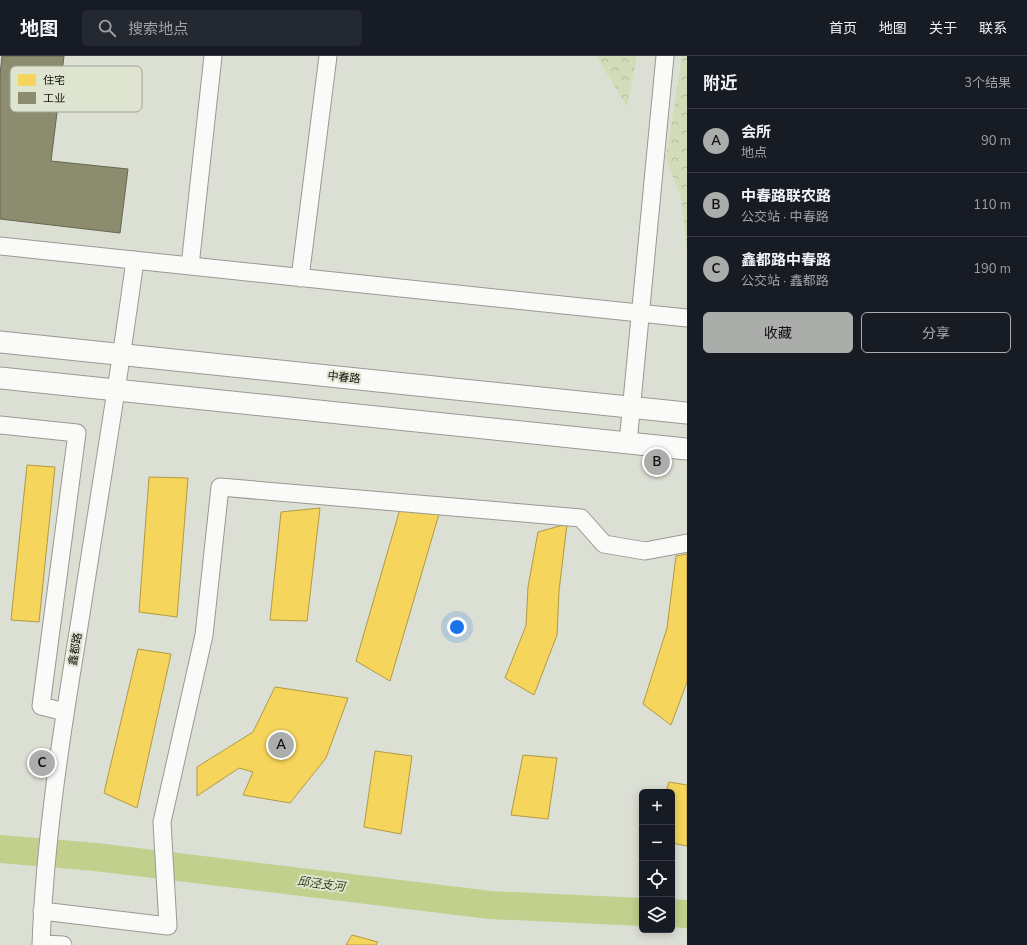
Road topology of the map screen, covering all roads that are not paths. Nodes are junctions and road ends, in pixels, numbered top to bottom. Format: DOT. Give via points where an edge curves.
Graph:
graph roads {
  1 [pos="213,56"];
  2 [pos="328,56"];
  3 [pos="665,56"];
  4 [pos="0,246"];
  5 [pos="135,260"];
  6 [pos="190,266"];
  7 [pos="300,278"];
  8 [pos="641,313"];
  9 [pos="687,318"];
  10 [pos="0,342"];
  11 [pos="122,354"];
  12 [pos="0,378"];
  13 [pos="116,390"];
  14 [pos="632,407"];
  15 [pos="687,413"];
  16 [pos="0,425"];
  17 [pos="628,443"];
  18 [pos="687,449"];
  19 [pos="687,543"];
  20 [pos="65,712"];
  21 [pos="42,911"];
  22 [pos="41,944"];
  23 [pos="63,945"];
  1 -- 6 [label="street"];
  2 -- 7 [label="street"];
  3 -- 8 [label="street"];
  4 -- 5 [label="street"];
  5 -- 6 [label="street"];
  5 -- 11 [label="street, 鑫都路"];
  6 -- 7 [label="street"];
  7 -- 8 [label="street"];
  8 -- 9 [label="street"];
  8 -- 14 [label="street"];
  10 -- 11 [label="main road, 中春路"];
  11 -- 13 [label="street, 鑫都路"];
  11 -- 14 [label="main road, 中春路"];
  12 -- 13 [label="main road"];
  13 -- 17 [label="main road"];
  13 -- 20 [label="street, 鑫都路"];
  14 -- 15 [label="main road, 中春路"];
  14 -- 17 [label="street"];
  16 -- 20 [label="street" via="77,433 41,706"];
  17 -- 18 [label="main road"];
  19 -- 21 [label="street" via="645,551 604,544 581,518 220,487 204,635 162,822 168,926"];
  20 -- 21 [label="street, 鑫都路" via="50,819"];
  21 -- 22 [label="street, 鑫都路"];
  22 -- 23 [label="street"];
}
